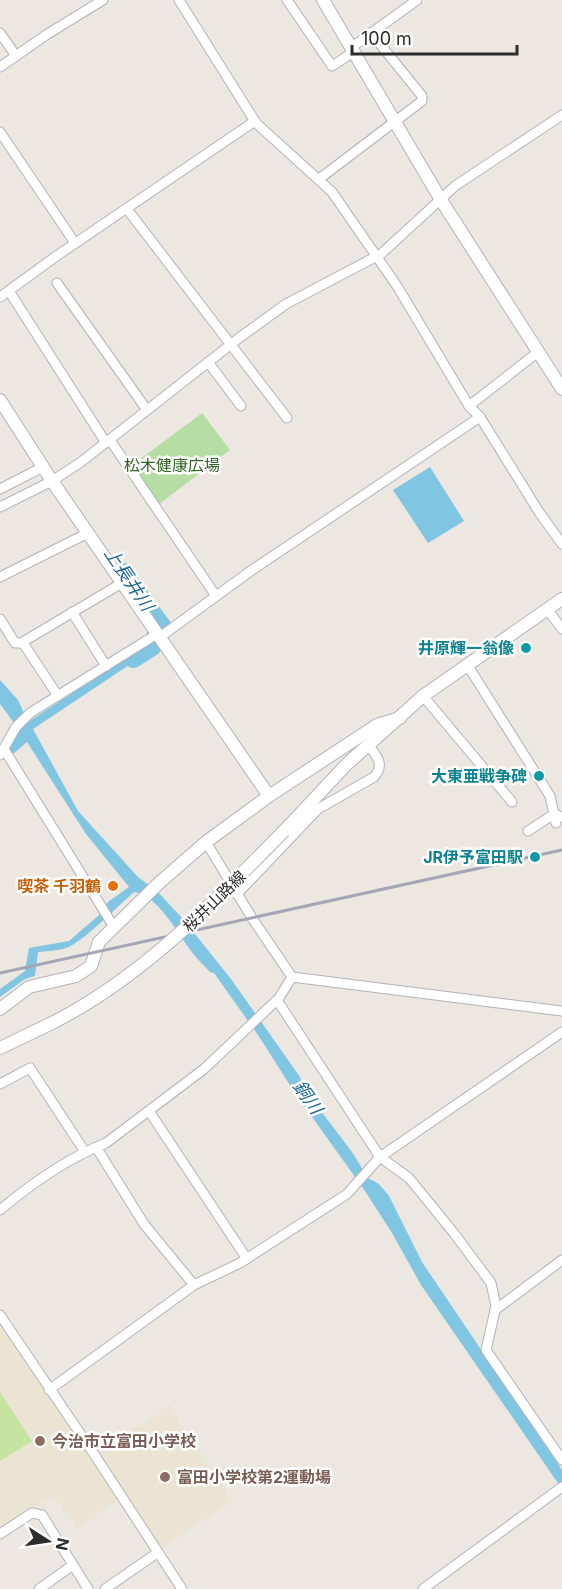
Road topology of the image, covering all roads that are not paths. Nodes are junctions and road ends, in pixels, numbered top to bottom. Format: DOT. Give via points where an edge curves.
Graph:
graph roads {
  1 [pos="103,0"];
  2 [pos="179,0"];
  3 [pos="287,0"];
  4 [pos="323,0"];
  5 [pos="417,0"];
  6 [pos="0,33"];
  7 [pos="371,33"];
  8 [pos="353,49"];
  9 [pos="16,56"];
  10 [pos="0,67"];
  11 [pos="562,115"];
  12 [pos="255,121"];
  13 [pos="396,122"];
  14 [pos="0,132"];
  15 [pos="319,179"];
  16 [pos="441,200"];
  17 [pos="127,208"];
  18 [pos="75,243"];
  19 [pos="377,256"];
  20 [pos="57,283"];
  21 [pos="9,291"];
  22 [pos="0,297"];
  23 [pos="231,343"];
  24 [pos="538,352"];
  25 [pos="208,362"];
  26 [pos="562,389"];
  27 [pos="0,399"];
  28 [pos="241,406"];
  29 [pos="469,406"];
  30 [pos="147,410"];
  31 [pos="480,417"];
  32 [pos="287,418"];
  33 [pos="108,441"];
  34 [pos="43,467"];
  35 [pos="52,480"];
  36 [pos="0,489"];
  37 [pos="0,507"];
  38 [pos="88,533"];
  39 [pos="562,544"];
  40 [pos="0,577"];
  41 [pos="122,582"];
  42 [pos="216,596"];
  43 [pos="562,599"];
  44 [pos="548,609"];
  45 [pos="72,612"];
  46 [pos="0,620"];
  47 [pos="562,629"];
  48 [pos="159,636"];
  49 [pos="21,643"];
  50 [pos="106,666"];
  51 [pos="468,666"];
  52 [pos="58,696"];
  53 [pos="423,696"];
  54 [pos="400,718"];
  55 [pos="369,746"];
  56 [pos="2,752"];
  57 [pos="268,796"];
  58 [pos="512,802"];
  59 [pos="557,818"];
  60 [pos="528,831"];
  61 [pos="206,842"];
  62 [pos="237,894"];
  63 [pos="114,927"];
  64 [pos="292,977"];
  65 [pos="277,1000"];
  66 [pos="0,1009"];
  67 [pos="562,1011"];
  68 [pos="562,1032"];
  69 [pos="0,1048"];
  70 [pos="0,1084"];
  71 [pos="149,1111"];
  72 [pos="96,1147"];
  73 [pos="86,1152"];
  74 [pos="380,1157"];
  75 [pos="0,1210"];
  76 [pos="247,1258"];
  77 [pos="562,1260"];
  78 [pos="194,1285"];
  79 [pos="495,1310"];
  80 [pos="0,1315"];
  81 [pos="50,1390"];
  82 [pos="562,1460"];
  83 [pos="562,1487"];
  84 [pos="0,1534"];
  85 [pos="157,1553"];
  86 [pos="73,1565"];
  87 [pos="39,1589"];
  88 [pos="88,1589"];
  89 [pos="105,1589"];
  90 [pos="182,1589"];
  91 [pos="423,1589"];
  1 -- 9 [label="street"];
  2 -- 12 [label="street"];
  3 -- 8 [label="street" via="332,66"];
  4 -- 8 [label="main road"];
  5 -- 7 [label="street"];
  6 -- 9 [label="street"];
  7 -- 8 [label="street"];
  7 -- 13 [label="street" via="422,96 422,101"];
  8 -- 13 [label="main road"];
  9 -- 10 [label="street"];
  11 -- 16 [label="street" via="455,186"];
  12 -- 15 [label="street"];
  12 -- 17 [label="street"];
  13 -- 15 [label="street"];
  13 -- 16 [label="main road"];
  14 -- 18 [label="street"];
  15 -- 19 [label="street"];
  16 -- 19 [label="street"];
  16 -- 24 [label="main road"];
  17 -- 18 [label="street"];
  17 -- 23 [label="street"];
  18 -- 21 [label="street"];
  19 -- 23 [label="street" via="286,304"];
  19 -- 29 [label="street"];
  20 -- 30 [label="street"];
  21 -- 22 [label="street"];
  21 -- 33 [label="street"];
  23 -- 25 [label="street"];
  23 -- 32 [label="street"];
  24 -- 26 [label="main road"];
  24 -- 29 [label="street"];
  25 -- 28 [label="street"];
  25 -- 30 [label="street"];
  27 -- 34 [label="main road"];
  29 -- 31 [label="street"];
  30 -- 33 [label="street"];
  31 -- 39 [label="street"];
  31 -- 42 [label="street"];
  33 -- 35 [label="street"];
  33 -- 42 [label="street"];
  34 -- 35 [label="main road"];
  34 -- 36 [label="street"];
  35 -- 37 [label="street"];
  35 -- 38 [label="main road"];
  38 -- 40 [label="street"];
  38 -- 41 [label="main road"];
  41 -- 45 [label="street"];
  41 -- 48 [label="main road"];
  42 -- 48 [label="street"];
  43 -- 44 [label="main road, 桜井山路線"];
  44 -- 47 [label="street"];
  44 -- 51 [label="main road, 桜井山路線"];
  45 -- 49 [label="street"];
  45 -- 50 [label="street"];
  46 -- 49 [label="street" via="15,643"];
  48 -- 50 [label="street"];
  48 -- 57 [label="main road"];
  49 -- 52 [label="street"];
  50 -- 52 [label="street"];
  51 -- 53 [label="main road, 桜井山路線"];
  51 -- 59 [label="street" via="550,796"];
  52 -- 56 [label="street" via="30,713 16,727"];
  53 -- 54 [label="main road, 桜井山路線"];
  53 -- 58 [label="street"];
  54 -- 55 [label="main road, 桜井山路線"];
  54 -- 57 [label="main road, 桜井山路線" via="377,725"];
  55 -- 62 [label="street" via="378,758 380,771 318,809"];
  55 -- 69 [label="main road, 桜井山路線, bridge" via="198,918 145,964 72,1012"];
  56 -- 63 [label="street"];
  57 -- 61 [label="main road, 桜井山路線"];
  59 -- 60 [label="street"];
  61 -- 62 [label="street"];
  61 -- 63 [label="main road, 桜井山路線"];
  62 -- 64 [label="street"];
  63 -- 66 [label="main road, 桜井山路線" via="99,942 91,966 76,976 29,987"];
  64 -- 65 [label="street"];
  64 -- 67 [label="street"];
  65 -- 71 [label="street" via="204,1069"];
  65 -- 74 [label="street"];
  68 -- 74 [label="street"];
  70 -- 73 [label="street" via="30,1068"];
  71 -- 72 [label="street"];
  71 -- 76 [label="street"];
  72 -- 73 [label="street"];
  72 -- 78 [label="street" via="144,1224"];
  73 -- 75 [label="street"];
  74 -- 76 [label="street" via="347,1194"];
  74 -- 79 [label="street" via="409,1178 453,1232 491,1283"];
  76 -- 78 [label="street"];
  77 -- 79 [label="street"];
  78 -- 81 [label="street"];
  79 -- 82 [label="street" via="486,1350"];
  80 -- 81 [label="street"];
  81 -- 85 [label="street"];
  83 -- 91 [label="street"];
  84 -- 86 [label="street" via="32,1513 42,1515"];
  85 -- 89 [label="street"];
  85 -- 90 [label="street"];
  86 -- 87 [label="street"];
  86 -- 88 [label="street"];
}
